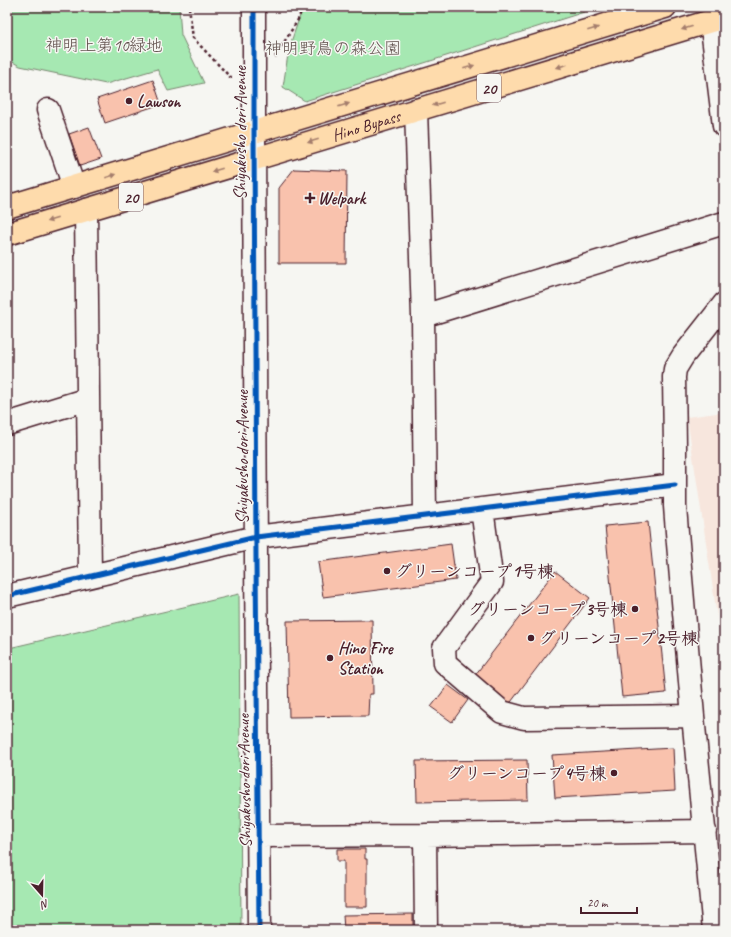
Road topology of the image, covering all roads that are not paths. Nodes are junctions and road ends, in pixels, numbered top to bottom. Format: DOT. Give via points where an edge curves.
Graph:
graph roads {
  1 [pos="254,7"];
  2 [pos="665,7"];
  3 [pos="718,19"];
  4 [pos="48,110"];
  5 [pos="416,110"];
  6 [pos="724,126"];
  7 [pos="254,132"];
  8 [pos="254,159"];
  9 [pos="74,187"];
  10 [pos="7,207"];
  11 [pos="86,210"];
  12 [pos="724,223"];
  13 [pos="7,234"];
  14 [pos="724,304"];
  15 [pos="423,316"];
  16 [pos="88,400"];
  17 [pos="7,424"];
  18 [pos="675,485"];
  19 [pos="482,509"];
  20 [pos="425,516"];
  21 [pos="256,537"];
  22 [pos="90,576"];
  23 [pos="7,596"];
  24 [pos="693,716"];
  25 [pos="705,831"];
  26 [pos="425,835"];
  27 [pos="258,836"];
  28 [pos="260,930"];
  29 [pos="426,930"];
  30 [pos="714,930"];
  1 -- 7 [label="street, Shiyakusho dori Avenue"];
  7 -- 2 [label="highway, Hino Bypass / 20, one-way"];
  3 -- 5 [label="highway, Hino Bypass / 20, one-way"];
  3 -- 6 [label="street"];
  4 -- 9 [label="street"];
  5 -- 8 [label="highway, Hino Bypass / 20, one-way"];
  5 -- 15 [label="street"];
  7 -- 8 [label="street, Shiyakusho dori Avenue"];
  9 -- 7 [label="highway, Hino Bypass / 20, one-way"];
  8 -- 11 [label="highway, Hino Bypass / 20, one-way"];
  8 -- 21 [label="street, Shiyakusho dori Avenue"];
  9 -- 10 [label="highway, Hino Bypass / 20"];
  11 -- 13 [label="highway, Hino Bypass / 20, one-way"];
  11 -- 16 [label="street"];
  12 -- 15 [label="street"];
  14 -- 18 [label="street" via="675,369"];
  15 -- 20 [label="street"];
  16 -- 17 [label="street"];
  16 -- 22 [label="street"];
  18 -- 19 [label="street"];
  18 -- 24 [label="street"];
  19 -- 20 [label="street"];
  19 -- 24 [label="street" via="492,582 444,648 445,663 502,712 524,718"];
  20 -- 21 [label="street"];
  21 -- 22 [label="street"];
  21 -- 27 [label="street, Shiyakusho dori Avenue"];
  22 -- 23 [label="street"];
  24 -- 25 [label="street"];
  25 -- 26 [label="street"];
  25 -- 30 [label="street"];
  26 -- 27 [label="street"];
  26 -- 29 [label="street"];
  27 -- 28 [label="street, Shiyakusho dori Avenue"];
}
